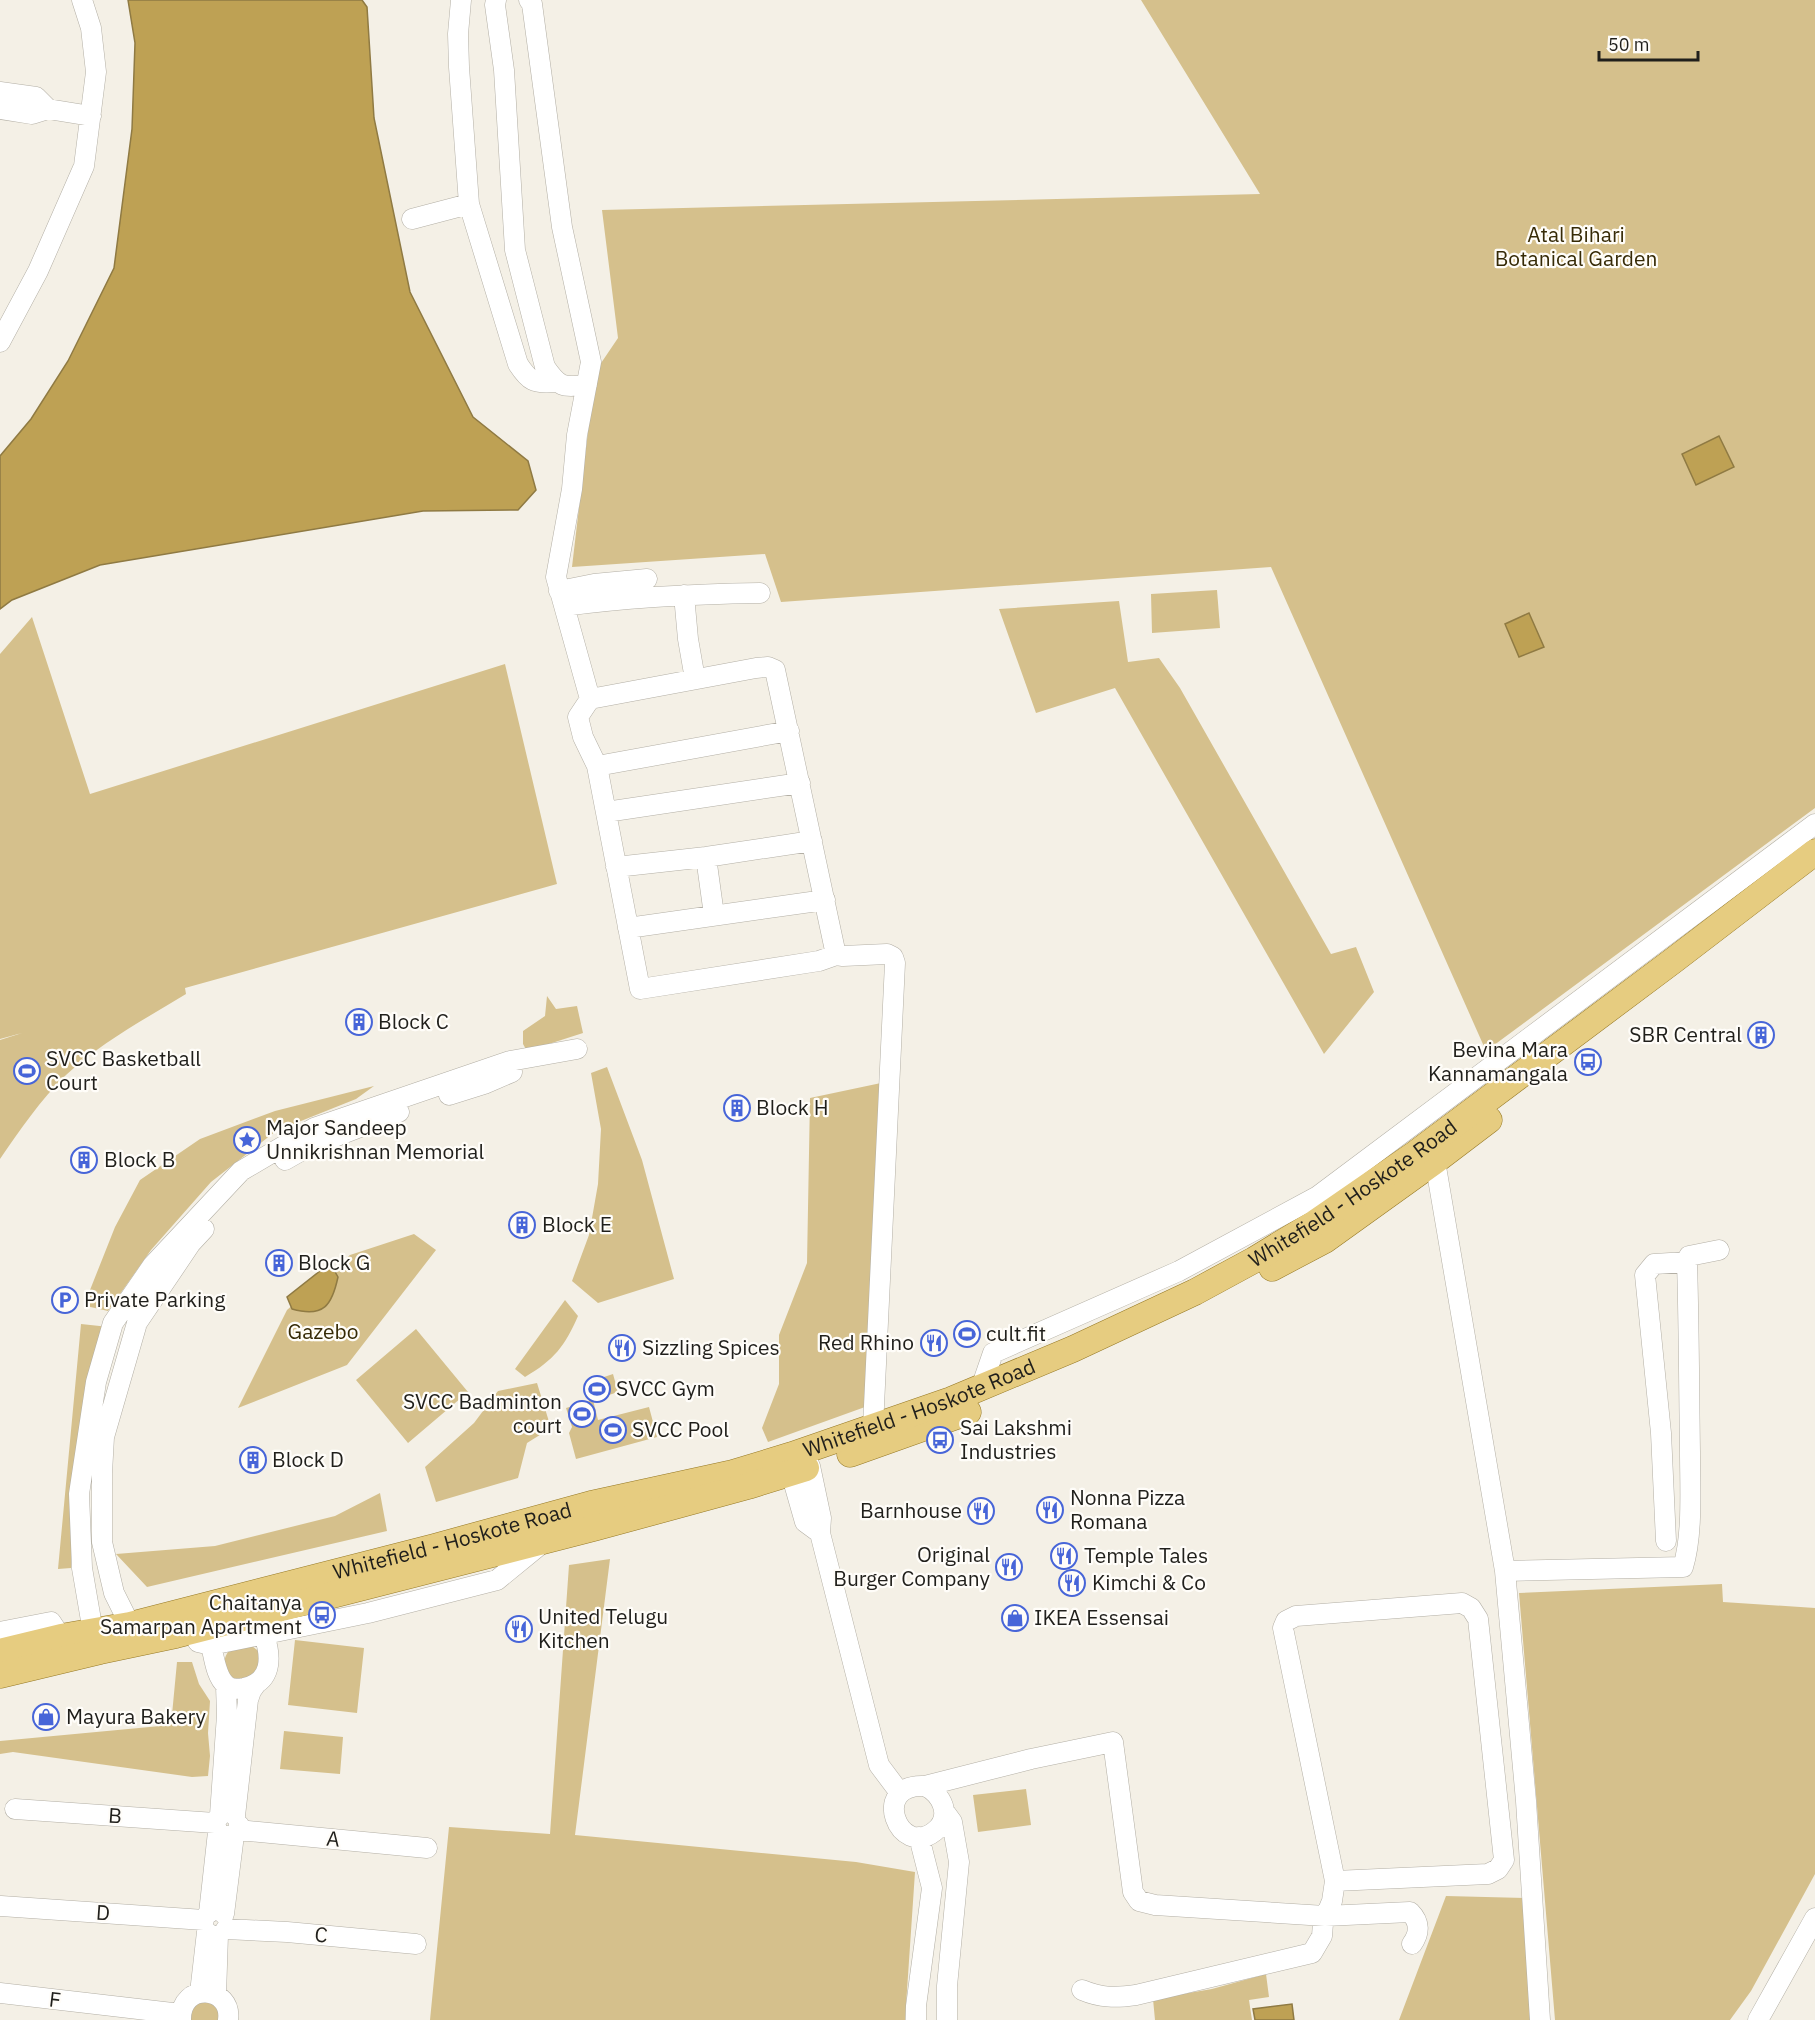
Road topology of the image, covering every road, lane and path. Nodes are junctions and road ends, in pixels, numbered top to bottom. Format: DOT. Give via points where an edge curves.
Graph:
graph roads {
  1 [pos="82,0"];
  2 [pos="461,0"];
  3 [pos="496,0"];
  4 [pos="532,1"];
  5 [pos="0,92"];
  6 [pos="0,109"];
  7 [pos="48,109"];
  8 [pos="92,116"];
  9 [pos="468,204"];
  10 [pos="412,219"];
  11 [pos="0,342"];
  12 [pos="555,382"];
  13 [pos="587,384"];
  14 [pos="647,579"];
  15 [pos="760,593"];
  16 [pos="684,594"];
  17 [pos="561,598"];
  18 [pos="695,679"];
  19 [pos="590,699"];
  20 [pos="789,731"];
  21 [pos="597,766"];
  22 [pos="800,783"];
  23 [pos="606,812"];
  24 [pos="1815,824"];
  25 [pos="812,841"];
  26 [pos="1815,852"];
  27 [pos="706,857"];
  28 [pos="616,867"];
  29 [pos="1815,874"];
  30 [pos="825,900"];
  31 [pos="714,915"];
  32 [pos="628,928"];
  33 [pos="836,955"];
  34 [pos="1435,1161"];
  35 [pos="1719,1250"];
  36 [pos="1687,1262"];
  37 [pos="1185,1268"];
  38 [pos="1195,1292"];
  39 [pos="981,1388"];
  40 [pos="875,1436"];
  41 [pos="801,1470"];
  42 [pos="592,1516"];
  43 [pos="545,1540"];
  44 [pos="1666,1541"];
  45 [pos="1505,1571"];
  46 [pos="130,1624"];
  47 [pos="0,1632"];
  48 [pos="93,1632"];
  49 [pos="176,1635"];
  50 [pos="264,1635"];
  51 [pos="61,1637"];
  52 [pos="211,1645"];
  53 [pos="0,1652"];
  54 [pos="0,1675"];
  55 [pos="256,1684"];
  56 [pos="226,1686"];
  57 [pos="925,1786"];
  58 [pos="900,1793"];
  59 [pos="15,1809"];
  60 [pos="944,1810"];
  61 [pos="227,1825"];
  62 [pos="919,1837"];
  63 [pos="427,1848"];
  64 [pos="959,1868"];
  65 [pos="928,1872"];
  66 [pos="1335,1881"];
  67 [pos="2,1906"];
  68 [pos="1324,1916"];
  69 [pos="1815,1918"];
  70 [pos="215,1924"];
  71 [pos="416,1944"];
  72 [pos="1412,1944"];
  73 [pos="1082,1990"];
  74 [pos="0,1993"];
  75 [pos="208,1994"];
  76 [pos="181,2017"];
  77 [pos="228,2020"];
  78 [pos="916,2020"];
  79 [pos="947,2020"];
  80 [pos="1540,2020"];
  81 [pos="1758,2020"];
  1 -- 8 [label="street" via="91,28 96,72"];
  2 -- 9 [label="street" via="459,67"];
  3 -- 12 [label="street" via="515,250 545,367"];
  4 -- 13 [label="street" via="562,227 591,362"];
  5 -- 7 [label="street" via="36,97"];
  6 -- 7 [label="street" via="32,114"];
  7 -- 8 [label="street"];
  8 -- 11 [label="street" via="84,166 38,271"];
  9 -- 10 [label="street"];
  9 -- 12 [label="street" via="518,364 526,376 539,384"];
  12 -- 13 [label="street" via="573,387"];
  13 -- 17 [label="street" via="556,578"];
  14 -- 17 [label="street" via="594,584"];
  15 -- 16 [label="street"];
  16 -- 17 [label="street" via="609,600"];
  16 -- 18 [label="street"];
  17 -- 19 [label="street"];
  18 -- 19 [label="street"];
  18 -- 20 [label="street" via="756,668 775,670"];
  19 -- 21 [label="street" via="578,717"];
  20 -- 21 [label="street"];
  20 -- 22 [label="street"];
  21 -- 23 [label="street"];
  22 -- 23 [label="street"];
  22 -- 25 [label="street"];
  23 -- 28 [label="street"];
  24 -- 37 [label="street" via="1318,1196"];
  25 -- 27 [label="street"];
  25 -- 30 [label="street"];
  26 -- 38 [label="main road, Whitefield - Hoskote Road" via="1370,1186 1264,1254"];
  27 -- 28 [label="street"];
  27 -- 31 [label="street"];
  28 -- 32 [label="street"];
  29 -- 34 [label="main road, Whitefield - Hoskote Road"];
  30 -- 31 [label="street"];
  30 -- 33 [label="street"];
  31 -- 32 [label="street"];
  32 -- 33 [label="street" via="640,989 819,961"];
  33 -- 40 [label="street" via="887,954 895,963"];
  34 -- 40 [label="main road, Whitefield - Hoskote Road" via="1324,1240 1213,1299 1080,1364 975,1409"];
  34 -- 45 [label="street"];
  35 -- 36 [label="street" via="1696,1253"];
  36 -- 44 [label="street" via="1654,1264 1645,1275 1661,1433"];
  36 -- 45 [label="street" via="1691,1380 1688,1551 1683,1567"];
  37 -- 38 [label="street"];
  37 -- 39 [label="street" via="993,1353"];
  38 -- 39 [label="main road, Whitefield - Hoskote Road"];
  39 -- 40 [label="main road, Whitefield - Hoskote Road"];
  40 -- 41 [label="main road, Whitefield - Hoskote Road"];
  40 -- 42 [label="main road, Whitefield - Hoskote Road" via="733,1473"];
  41 -- 42 [label="main road, Whitefield - Hoskote Road" via="748,1486"];
  41 -- 58 [label="street" via="821,1518 820,1533 879,1765"];
  42 -- 43 [label="main road, Whitefield - Hoskote Road"];
  42 -- 46 [label="main road, Whitefield - Hoskote Road" via="434,1547"];
  43 -- 49 [label="main road, Whitefield - Hoskote Road"];
  43 -- 50 [label="street" via="497,1580"];
  45 -- 80 [label="street" via="1526,1801"];
  46 -- 48 [label="main road, Whitefield - Hoskote Road"];
  46 -- 48 [label="street" via="114,1593 102,1542 104,1437 137,1323 191,1243 248,1181 306,1148 577,1049 510,1061 314,1128 241,1171 153,1265 113,1323 96,1382 79,1494 82,1568"];
  47 -- 51 [label="street" via="51,1622"];
  48 -- 51 [label="main road, Whitefield - Hoskote Road"];
  49 -- 52 [label="street"];
  49 -- 54 [label="main road, Whitefield - Hoskote Road"];
  50 -- 52 [label="street"];
  50 -- 55 [label="street" via="269,1668"];
  51 -- 53 [label="main road, Whitefield - Hoskote Road"];
  52 -- 56 [label="street"];
  55 -- 56 [label="street" via="233,1689"];
  55 -- 61 [label="street" via="248,1700"];
  56 -- 61 [label="street"];
  57 -- 58 [label="street"];
  57 -- 60 [label="street" via="939,1796"];
  57 -- 68 [label="street" via="1113,1742 1133,1892 1139,1901"];
  58 -- 62 [label="street" via="895,1800 894,1818 903,1832"];
  59 -- 61 [label="street, B"];
  60 -- 62 [label="street" via="934,1832"];
  60 -- 64 [label="street" via="952,1822"];
  61 -- 63 [label="street, A"];
  61 -- 70 [label="street"];
  62 -- 65 [label="street"];
  64 -- 65 [label="street"];
  64 -- 79 [label="street"];
  65 -- 78 [label="street" via="932,1888"];
  66 -- 66 [label="street" via="1488,1874 1504,1860 1478,1619 1462,1603 1296,1616 1286,1621 1282,1629"];
  66 -- 68 [label="street" via="1332,1901"];
  67 -- 70 [label="street, D"];
  68 -- 72 [label="street" via="1410,1912 1419,1928"];
  68 -- 73 [label="street" via="1322,1936 1312,1953 1119,1998"];
  69 -- 81 [label="street"];
  70 -- 71 [label="street, C"];
  70 -- 75 [label="street"];
  74 -- 76 [label="street, F"];
  75 -- 76 [label="street" via="187,2000"];
  75 -- 77 [label="street" via="223,2000"];
}
